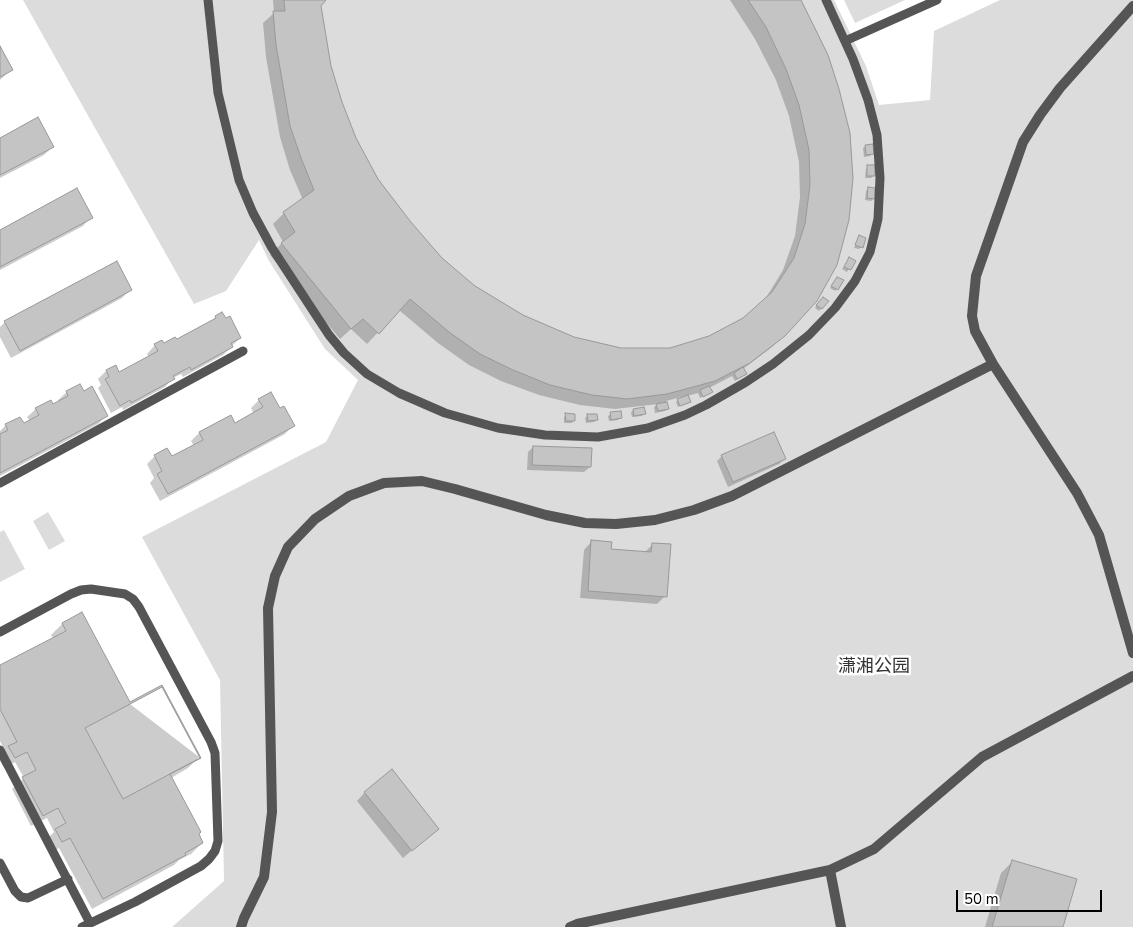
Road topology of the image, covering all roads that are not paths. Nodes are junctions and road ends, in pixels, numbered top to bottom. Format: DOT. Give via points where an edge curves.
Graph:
graph roads {
  1 [pos="208,0"];
  2 [pos="826,0"];
  3 [pos="937,0"];
  4 [pos="1133,6"];
  5 [pos="845,42"];
  6 [pos="243,351"];
  7 [pos="993,364"];
  8 [pos="0,483"];
  9 [pos="0,632"];
  10 [pos="1133,653"];
  11 [pos="1133,676"];
  12 [pos="0,750"];
  13 [pos="0,863"];
  14 [pos="830,870"];
  15 [pos="68,879"];
  16 [pos="86,925"];
  17 [pos="241,927"];
  18 [pos="570,927"];
  19 [pos="841,927"];
  1 -- 5 [label="lane" via="218,93 239,180 272,248 329,335 367,374 399,393 445,414 498,428 545,435 598,437 648,428 685,415 773,364 809,335 835,308 870,252 878,219 880,178 877,135 868,100"];
  2 -- 5 [label="lane"];
  3 -- 5 [label="lane"];
  4 -- 7 [label="street" via="1060,88 1023,142 976,276 973,324"];
  6 -- 8 [label="lane"];
  7 -- 10 [label="street" via="1077,493 1099,535"];
  7 -- 17 [label="street" via="732,496 655,520 585,523 422,481 384,483 349,496 315,519 288,547 275,576 268,608 272,812 264,877"];
  9 -- 16 [label="lane" via="81,590 125,594 134,599 215,753 218,841 210,859 135,902"];
  11 -- 14 [label="street" via="982,758 874,849"];
  12 -- 15 [label="lane"];
  13 -- 15 [label="lane" via="14,891 21,897 28,898"];
  14 -- 18 [label="street"];
  14 -- 19 [label="street"];
  15 -- 16 [label="lane"];
}
